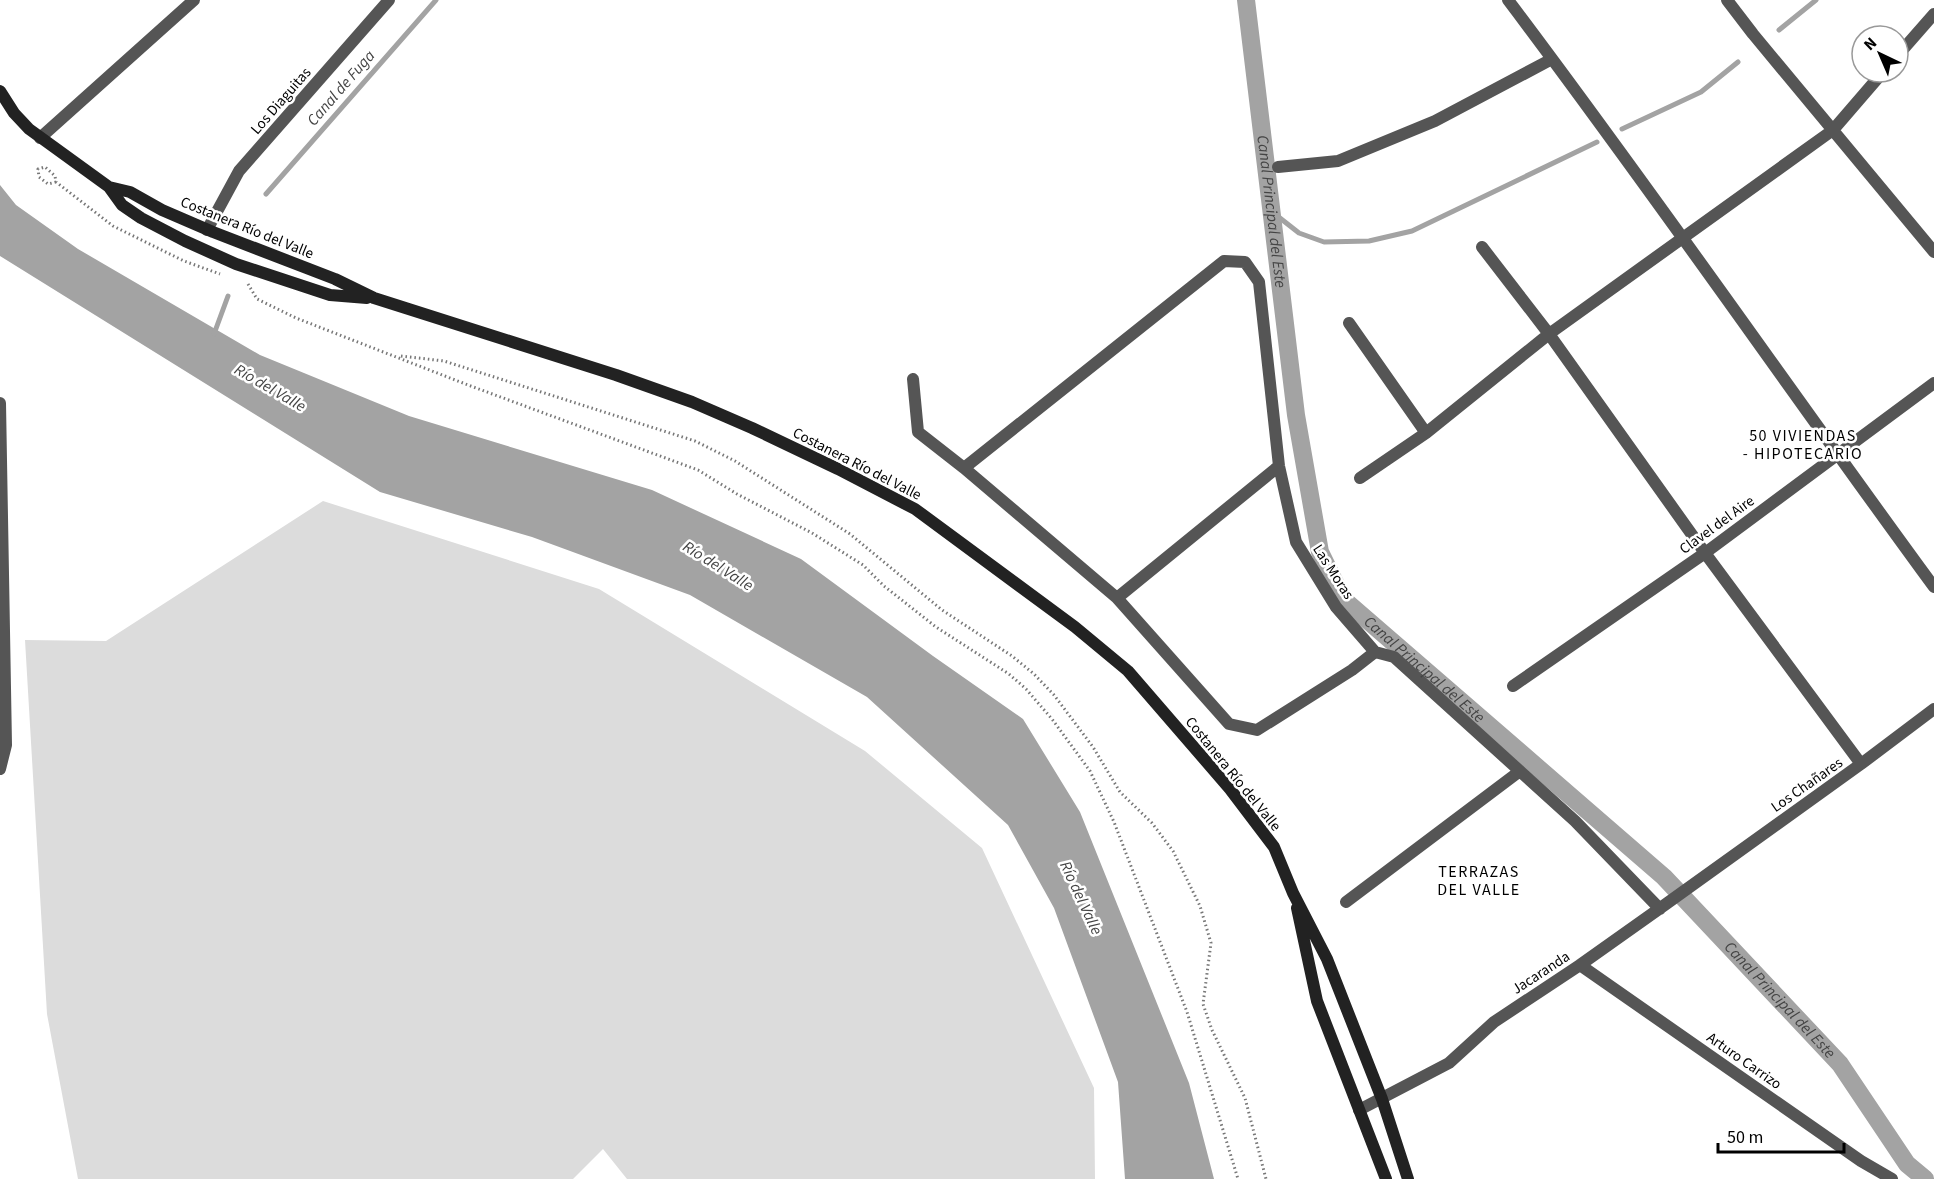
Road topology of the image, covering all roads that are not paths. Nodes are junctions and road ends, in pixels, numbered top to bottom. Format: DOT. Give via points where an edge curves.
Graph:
graph roads {
  1 [pos="194,0"];
  2 [pos="389,0"];
  3 [pos="1508,0"];
  4 [pos="1727,0"];
  5 [pos="1934,14"];
  6 [pos="1910,41"];
  7 [pos="1552,59"];
  8 [pos="1873,84"];
  9 [pos="0,91"];
  10 [pos="1833,130"];
  11 [pos="40,138"];
  12 [pos="1278,166"];
  13 [pos="109,187"];
  14 [pos="207,230"];
  15 [pos="1683,238"];
  16 [pos="1482,247"];
  17 [pos="1934,252"];
  18 [pos="374,298"];
  19 [pos="1349,323"];
  20 [pos="1549,334"];
  21 [pos="913,379"];
  22 [pos="1934,382"];
  23 [pos="0,403"];
  24 [pos="1426,433"];
  25 [pos="1837,455"];
  26 [pos="1279,466"];
  27 [pos="964,468"];
  28 [pos="1360,478"];
  29 [pos="1705,553"];
  30 [pos="1934,587"];
  31 [pos="1117,598"];
  32 [pos="1376,652"];
  33 [pos="1513,686"];
  34 [pos="1934,709"];
  35 [pos="1861,764"];
  36 [pos="0,769"];
  37 [pos="1520,771"];
  38 [pos="1695,882"];
  39 [pos="1293,893"];
  40 [pos="1346,902"];
  41 [pos="1663,906"];
  42 [pos="1580,965"];
  43 [pos="1382,1099"];
  44 [pos="1359,1110"];
  45 [pos="1386,1179"];
  46 [pos="1408,1179"];
  47 [pos="1892,1179"];
  1 -- 11 [label="street"];
  2 -- 14 [label="street, Los Diaguitas" via="239,171"];
  3 -- 7 [label="street"];
  4 -- 10 [label="street"];
  5 -- 6 [label="street"];
  7 -- 12 [label="street" via="1435,121 1338,161"];
  7 -- 15 [label="street"];
  8 -- 10 [label="street"];
  9 -- 11 [label="main road, Costanera Río del Valle" via="14,113"];
  10 -- 15 [label="street"];
  10 -- 17 [label="street"];
  11 -- 13 [label="main road, Costanera Río del Valle"];
  13 -- 14 [label="main road, Costanera Río del Valle" via="130,192"];
  13 -- 18 [label="main road, Costanera Río del Valle" via="122,205 141,218 236,264 330,295"];
  14 -- 18 [label="main road, Costanera Río del Valle"];
  15 -- 20 [label="street"];
  15 -- 25 [label="street"];
  16 -- 20 [label="street"];
  18 -- 39 [label="main road, Costanera Río del Valle" via="692,402 915,509 1128,671 1261,828 1274,847"];
  19 -- 24 [label="street"];
  20 -- 24 [label="street"];
  20 -- 29 [label="street"];
  21 -- 27 [label="street" via="918,432"];
  22 -- 25 [label="street, Clavel del Aire"];
  23 -- 36 [label="street" via="6,745"];
  24 -- 28 [label="street"];
  25 -- 29 [label="street, Clavel del Aire"];
  25 -- 30 [label="street"];
  26 -- 27 [label="street, Las Moras" via="1259,282 1245,262 1224,261"];
  26 -- 31 [label="street"];
  26 -- 32 [label="street, Las Moras" via="1296,542 1335,607"];
  27 -- 31 [label="street"];
  29 -- 33 [label="street, Clavel del Aire"];
  29 -- 35 [label="street"];
  31 -- 32 [label="street" via="1229,724 1257,730"];
  32 -- 37 [label="street, Las Moras" via="1394,657"];
  34 -- 35 [label="street, Los Chañares"];
  35 -- 38 [label="street, Los Chañares"];
  37 -- 40 [label="street"];
  37 -- 41 [label="street, Las Moras"];
  38 -- 41 [label="street, Jacaranda"];
  39 -- 43 [label="main road, Costanera Río del Valle" via="1327,958"];
  39 -- 44 [label="main road, Costanera Río del Valle" via="1317,1001"];
  41 -- 42 [label="street, Jacaranda"];
  42 -- 43 [label="street, Jacaranda" via="1494,1022 1449,1063"];
  42 -- 47 [label="street, Arturo Carrizo"];
  43 -- 44 [label="street, Jacaranda"];
  43 -- 46 [label="main road, Costanera Río del Valle"];
  44 -- 45 [label="main road, Costanera Río del Valle"];
}
